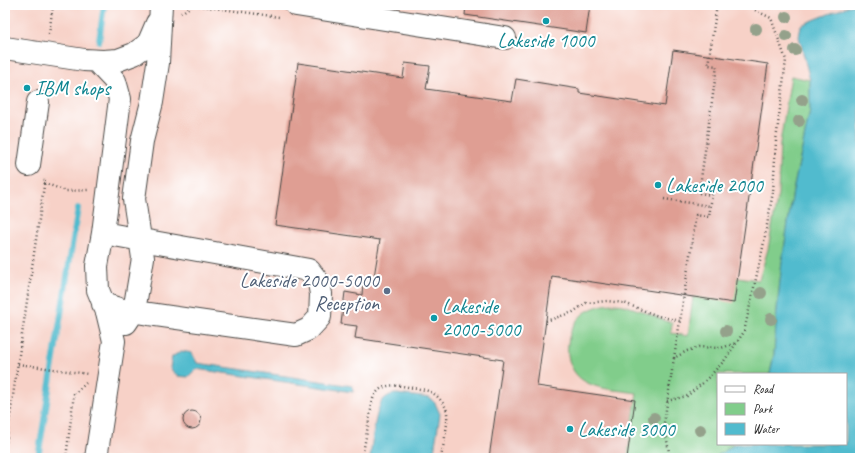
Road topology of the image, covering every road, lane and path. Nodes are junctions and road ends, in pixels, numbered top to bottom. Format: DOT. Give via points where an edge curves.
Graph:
graph roads {
  1 [pos="53,5"];
  2 [pos="296,5"];
  3 [pos="717,5"];
  4 [pos="745,5"];
  5 [pos="211,6"];
  6 [pos="167,12"];
  7 [pos="505,38"];
  8 [pos="5,48"];
  9 [pos="46,54"];
  10 [pos="96,61"];
  11 [pos="38,102"];
  12 [pos="37,170"];
  13 [pos="44,183"];
  14 [pos="109,189"];
  15 [pos="664,199"];
  16 [pos="710,206"];
  17 [pos="103,233"];
  18 [pos="140,239"];
  19 [pos="103,304"];
  20 [pos="134,312"];
  21 [pos="546,321"];
  22 [pos="680,321"];
  23 [pos="114,341"];
  24 [pos="737,343"];
  25 [pos="674,358"];
  26 [pos="18,364"];
  27 [pos="64,371"];
  28 [pos="90,380"];
  29 [pos="667,401"];
  30 [pos="5,450"];
  31 [pos="66,458"];
  32 [pos="96,458"];
  33 [pos="362,458"];
  34 [pos="441,458"];
  35 [pos="670,458"];
  1 -- 9 [label="path"];
  2 -- 5 [label="path" via="295,19"];
  2 -- 7 [label="lane"];
  3 -- 16 [label="path" via="708,65 717,66 699,193 712,195"];
  4 -- 24 [label="path" via="771,18 786,60 776,141 773,192 744,332"];
  5 -- 6 [label="path" via="193,5"];
  6 -- 10 [label="lane" via="148,44 134,54 118,60"];
  6 -- 18 [label="lane" via="152,102 142,141 134,199"];
  8 -- 9 [label="lane"];
  9 -- 10 [label="lane"];
  10 -- 14 [label="lane" via="115,81 120,99"];
  11 -- 12 [label="lane"];
  12 -- 13 [label="path"];
  13 -- 14 [label="path" via="66,191"];
  13 -- 26 [label="path"];
  14 -- 17 [label="lane"];
  15 -- 16 [label="path"];
  16 -- 22 [label="path" via="709,217 696,215"];
  17 -- 18 [label="lane"];
  17 -- 19 [label="lane" via="97,266 98,290"];
  18 -- 20 [label="lane" via="143,258"];
  18 -- 20 [label="lane" via="309,270 319,283 321,305 320,317 309,329 296,335"];
  19 -- 20 [label="lane"];
  19 -- 23 [label="lane"];
  20 -- 23 [label="lane"];
  21 -- 22 [label="path" via="573,312 586,303 607,301 624,303"];
  22 -- 25 [label="path"];
  23 -- 32 [label="lane"];
  24 -- 25 [label="path" via="720,348 699,347 687,350"];
  24 -- 29 [label="path" via="724,362 704,382 687,396"];
  25 -- 29 [label="path"];
  26 -- 27 [label="path"];
  26 -- 30 [label="path"];
  28 -- 31 [label="path" via="74,394"];
  29 -- 35 [label="path" via="664,423"];
  33 -- 34 [label="path" via="375,393 390,386 420,389 433,393 441,400 446,410 447,423"];
}
